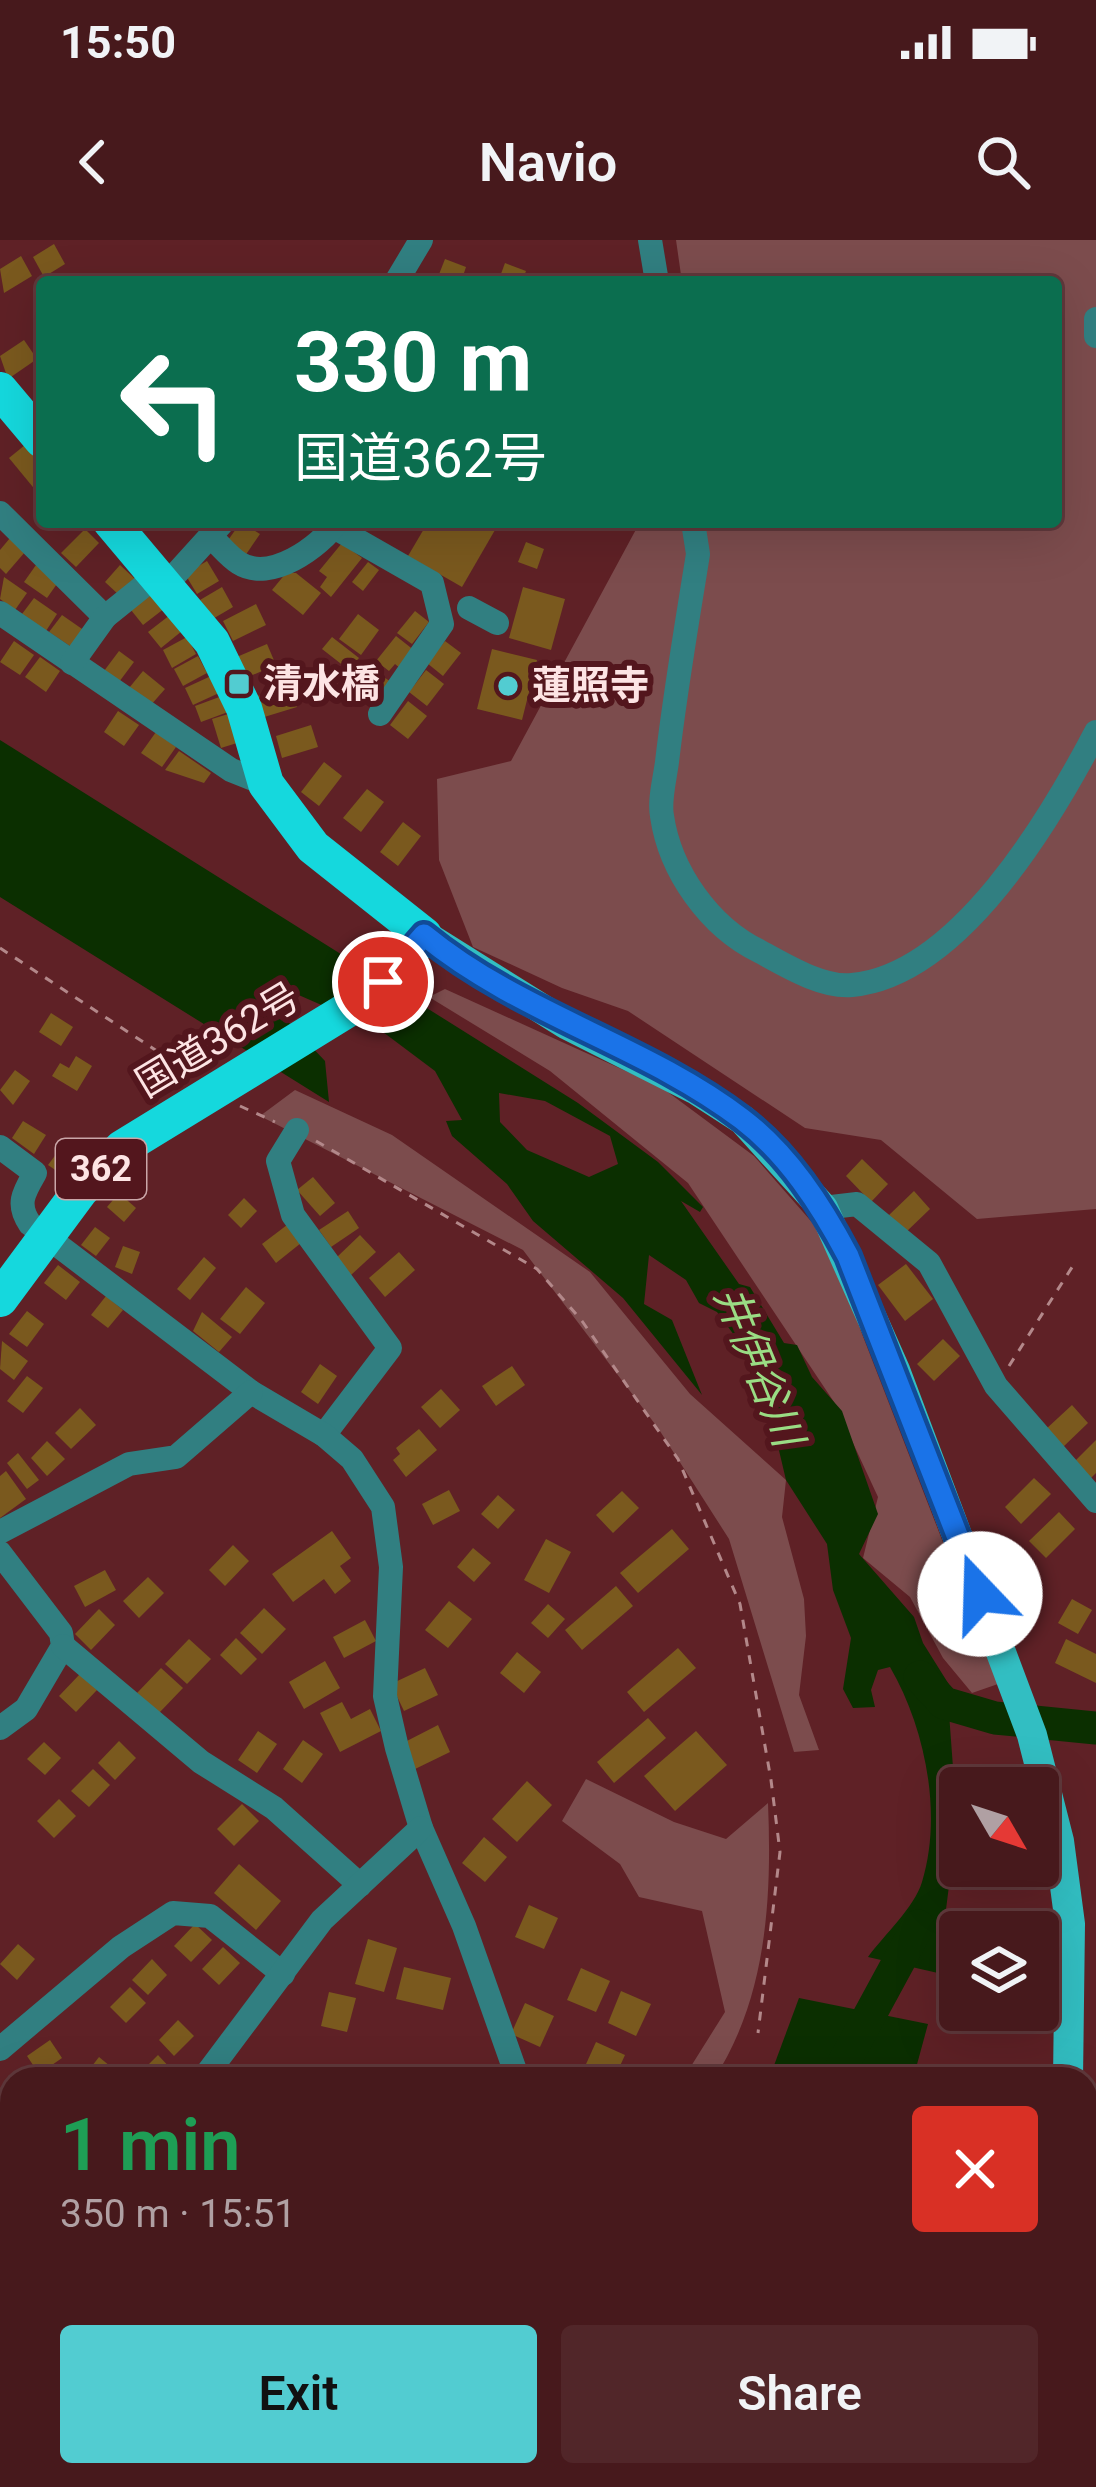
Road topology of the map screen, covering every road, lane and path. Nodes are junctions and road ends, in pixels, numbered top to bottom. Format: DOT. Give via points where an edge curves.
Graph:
graph roads {
  1 [pos="421,240"];
  2 [pos="650,240"];
  3 [pos="400,276"];
  4 [pos="655,276"];
  5 [pos="1096,319"];
  6 [pos="1096,335"];
  7 [pos="0,391"];
  8 [pos="36,433"];
  9 [pos="0,513"];
  10 [pos="116,528"];
  11 [pos="333,528"];
  12 [pos="343,528"];
  13 [pos="694,528"];
  14 [pos="217,529"];
  15 [pos="160,581"];
  16 [pos="453,600"];
  17 [pos="0,613"];
  18 [pos="105,617"];
  19 [pos="497,623"];
  20 [pos="72,663"];
  21 [pos="380,714"];
  22 [pos="1096,731"];
  23 [pos="266,784"];
  24 [pos="415,946"];
  25 [pos="0,949"];
  26 [pos="228,1086"];
  27 [pos="296,1130"];
  28 [pos="0,1147"];
  29 [pos="823,1208"];
  30 [pos="47,1233"];
  31 [pos="1076,1261"];
  32 [pos="0,1299"];
  33 [pos="996,1386"];
  34 [pos="250,1392"];
  35 [pos="324,1435"];
  36 [pos="1096,1500"];
  37 [pos="0,1532"];
  38 [pos="0,1553"];
  39 [pos="64,1646"];
  40 [pos="0,1728"];
  41 [pos="421,1828"];
  42 [pos="360,1885"];
  43 [pos="283,1974"];
  44 [pos="758,2033"];
  45 [pos="0,2049"];
  46 [pos="212,2067"];
  47 [pos="514,2067"];
  48 [pos="1068,2067"];
  1 -- 3 [label="street"];
  2 -- 4 [label="street"];
  5 -- 6 [label="street"];
  7 -- 8 [label="highway"];
  9 -- 18 [label="street"];
  10 -- 15 [label="highway"];
  11 -- 14 [label="street" via="275,569 243,566"];
  12 -- 16 [label="street"];
  13 -- 22 [label="street" via="698,554 661,815 686,885 733,938 803,974 848,986 903,972 958,930 1060,800"];
  14 -- 15 [label="street"];
  15 -- 18 [label="street"];
  15 -- 23 [label="highway" via="212,642 244,707"];
  16 -- 19 [label="street"];
  16 -- 21 [label="street"];
  17 -- 20 [label="street"];
  18 -- 20 [label="street"];
  20 -- 23 [label="street" via="231,770"];
  23 -- 24 [label="highway" via="313,847"];
  24 -- 26 [label="highway, 国道362号 / 362" via="347,1010"];
  24 -- 29 [label="main road" via="743,1120"];
  25 -- 26 [label="path"];
  26 -- 27 [label="path"];
  26 -- 30 [label="highway, 国道362号 / 362" via="122,1148"];
  27 -- 35 [label="street" via="278,1161 293,1215 390,1348"];
  27 -- 44 [label="path" via="537,1269 678,1459 740,1604 771,1780 780,1852"];
  28 -- 30 [label="street" via="35,1173 22,1212"];
  29 -- 33 [label="street" via="857,1204 929,1262"];
  29 -- 48 [label="main road" via="887,1351 1032,1735 1070,1924"];
  30 -- 32 [label="highway, 国道362号 / 362"];
  30 -- 34 [label="street"];
  31 -- 33 [label="path"];
  33 -- 36 [label="street"];
  34 -- 35 [label="street"];
  34 -- 37 [label="street" via="176,1457 129,1464"];
  35 -- 41 [label="street" via="352,1459 383,1507 391,1567 385,1696"];
  38 -- 39 [label="street"];
  39 -- 40 [label="street" via="26,1709"];
  39 -- 42 [label="street"];
  41 -- 42 [label="street"];
  41 -- 47 [label="street"];
  42 -- 43 [label="street"];
  43 -- 45 [label="street" via="210,1916 173,1913"];
  43 -- 46 [label="street"];
}
